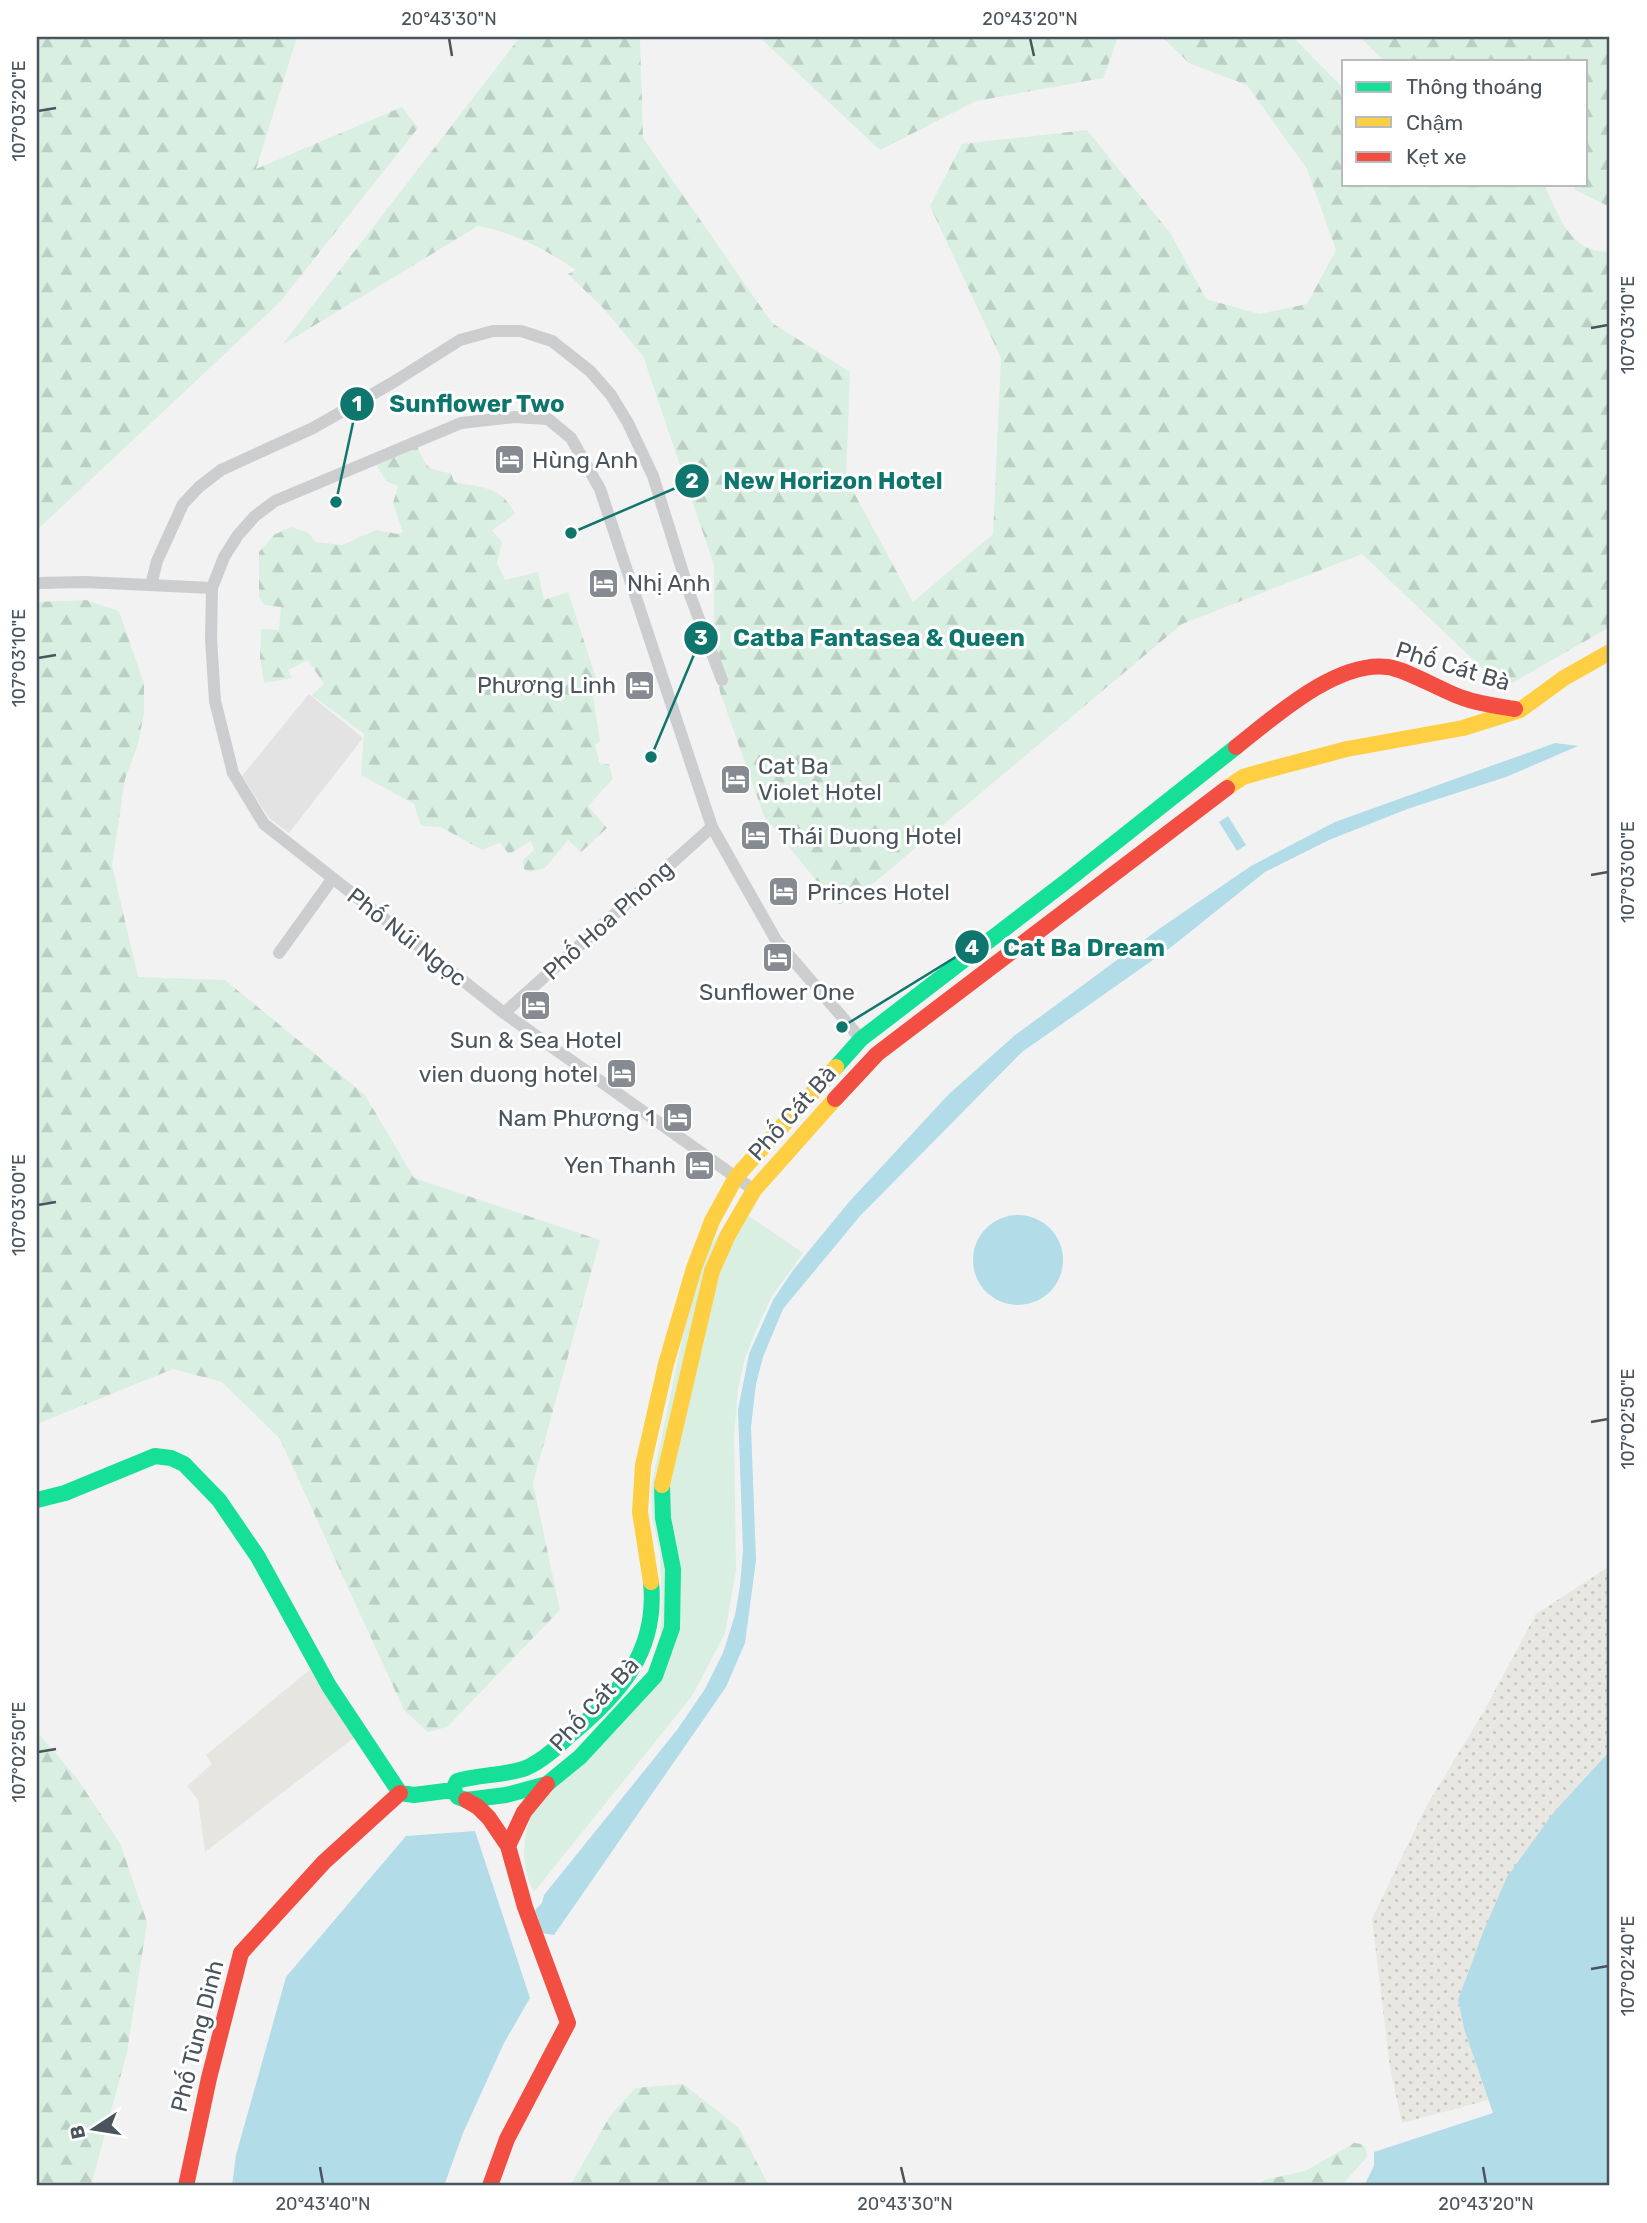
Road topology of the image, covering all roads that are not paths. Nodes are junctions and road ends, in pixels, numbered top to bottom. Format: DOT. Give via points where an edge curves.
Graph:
graph roads {
  1 [pos="37,583"];
  2 [pos="151,585"];
  3 [pos="212,588"];
  4 [pos="1610,652"];
  5 [pos="722,680"];
  6 [pos="1520,710"];
  7 [pos="712,827"];
  8 [pos="333,878"];
  9 [pos="1068,880"];
  10 [pos="1082,898"];
  11 [pos="279,953"];
  12 [pos="505,1013"];
  13 [pos="861,1039"];
  14 [pos="877,1054"];
  15 [pos="736,1177"];
  16 [pos="754,1190"];
  17 [pos="654,1417"];
  18 [pos="674,1422"];
  19 [pos="37,1500"];
  20 [pos="647,1644"];
  21 [pos="665,1651"];
  22 [pos="533,1765"];
  23 [pos="547,1784"];
  24 [pos="400,1793"];
  25 [pos="459,1795"];
  26 [pos="508,1846"];
  27 [pos="186,2186"];
  28 [pos="490,2186"];
  1 -- 2 [label="street"];
  2 -- 3 [label="street"];
  2 -- 5 [label="street" via="183,504 221,470 313,428 460,340 494,331 521,331 552,341 590,371 628,423 653,476"];
  3 -- 7 [label="street, Phố Núi Ngọc" via="238,535 275,501 461,423 515,417 548,419 570,438 600,489"];
  3 -- 8 [label="street, Phố Núi Ngọc" via="215,701 233,773 264,824"];
  4 -- 6 [label="main road"];
  6 -- 9 [label="main road, Phố Cát Bà" via="1465,699 1390,667 1342,673 1251,735"];
  6 -- 10 [label="main road, Phố Cát Bà" via="1463,729 1347,749 1243,777"];
  7 -- 12 [label="street, Phố Hoa Phong"];
  7 -- 13 [label="street, Phố Núi Ngọc" via="776,940"];
  8 -- 11 [label="street"];
  8 -- 12 [label="street, Phố Núi Ngọc"];
  9 -- 10 [label="main road"];
  9 -- 13 [label="main road, Phố Cát Bà"];
  10 -- 14 [label="main road, Phố Cát Bà"];
  12 -- 15 [label="street, Phố Núi Ngọc"];
  13 -- 14 [label="main road"];
  13 -- 15 [label="main road, Phố Cát Bà"];
  14 -- 16 [label="main road, Phố Cát Bà"];
  15 -- 16 [label="street, Phố Núi Ngọc"];
  15 -- 17 [label="main road, Phố Cát Bà" via="720,1202 694,1266"];
  16 -- 18 [label="main road, Phố Cát Bà" via="712,1271"];
  17 -- 18 [label="main road"];
  17 -- 20 [label="main road, Phố Cát Bà" via="640,1498 652,1601"];
  18 -- 21 [label="main road, Phố Cát Bà" via="661,1492 673,1569 672,1628"];
  19 -- 24 [label="main road" via="155,1457 184,1464 219,1500 258,1557 329,1686"];
  20 -- 21 [label="main road"];
  20 -- 22 [label="main road, Phố Cát Bà" via="627,1680 587,1721"];
  21 -- 23 [label="main road, Phố Cát Bà" via="655,1676 580,1757"];
  22 -- 23 [label="main road"];
  22 -- 25 [label="main road, Phố Cát Bà" via="457,1781"];
  23 -- 25 [label="main road, Phố Cát Bà" via="506,1795"];
  23 -- 26 [label="main road" via="524,1812"];
  24 -- 25 [label="main road, Phố Cát Bà"];
  24 -- 27 [label="main road, Phố Tùng Dinh" via="324,1862 241,1953"];
  25 -- 26 [label="main road" via="489,1818"];
  26 -- 28 [label="main road" via="524,1907 568,2024 507,2138"];
}
